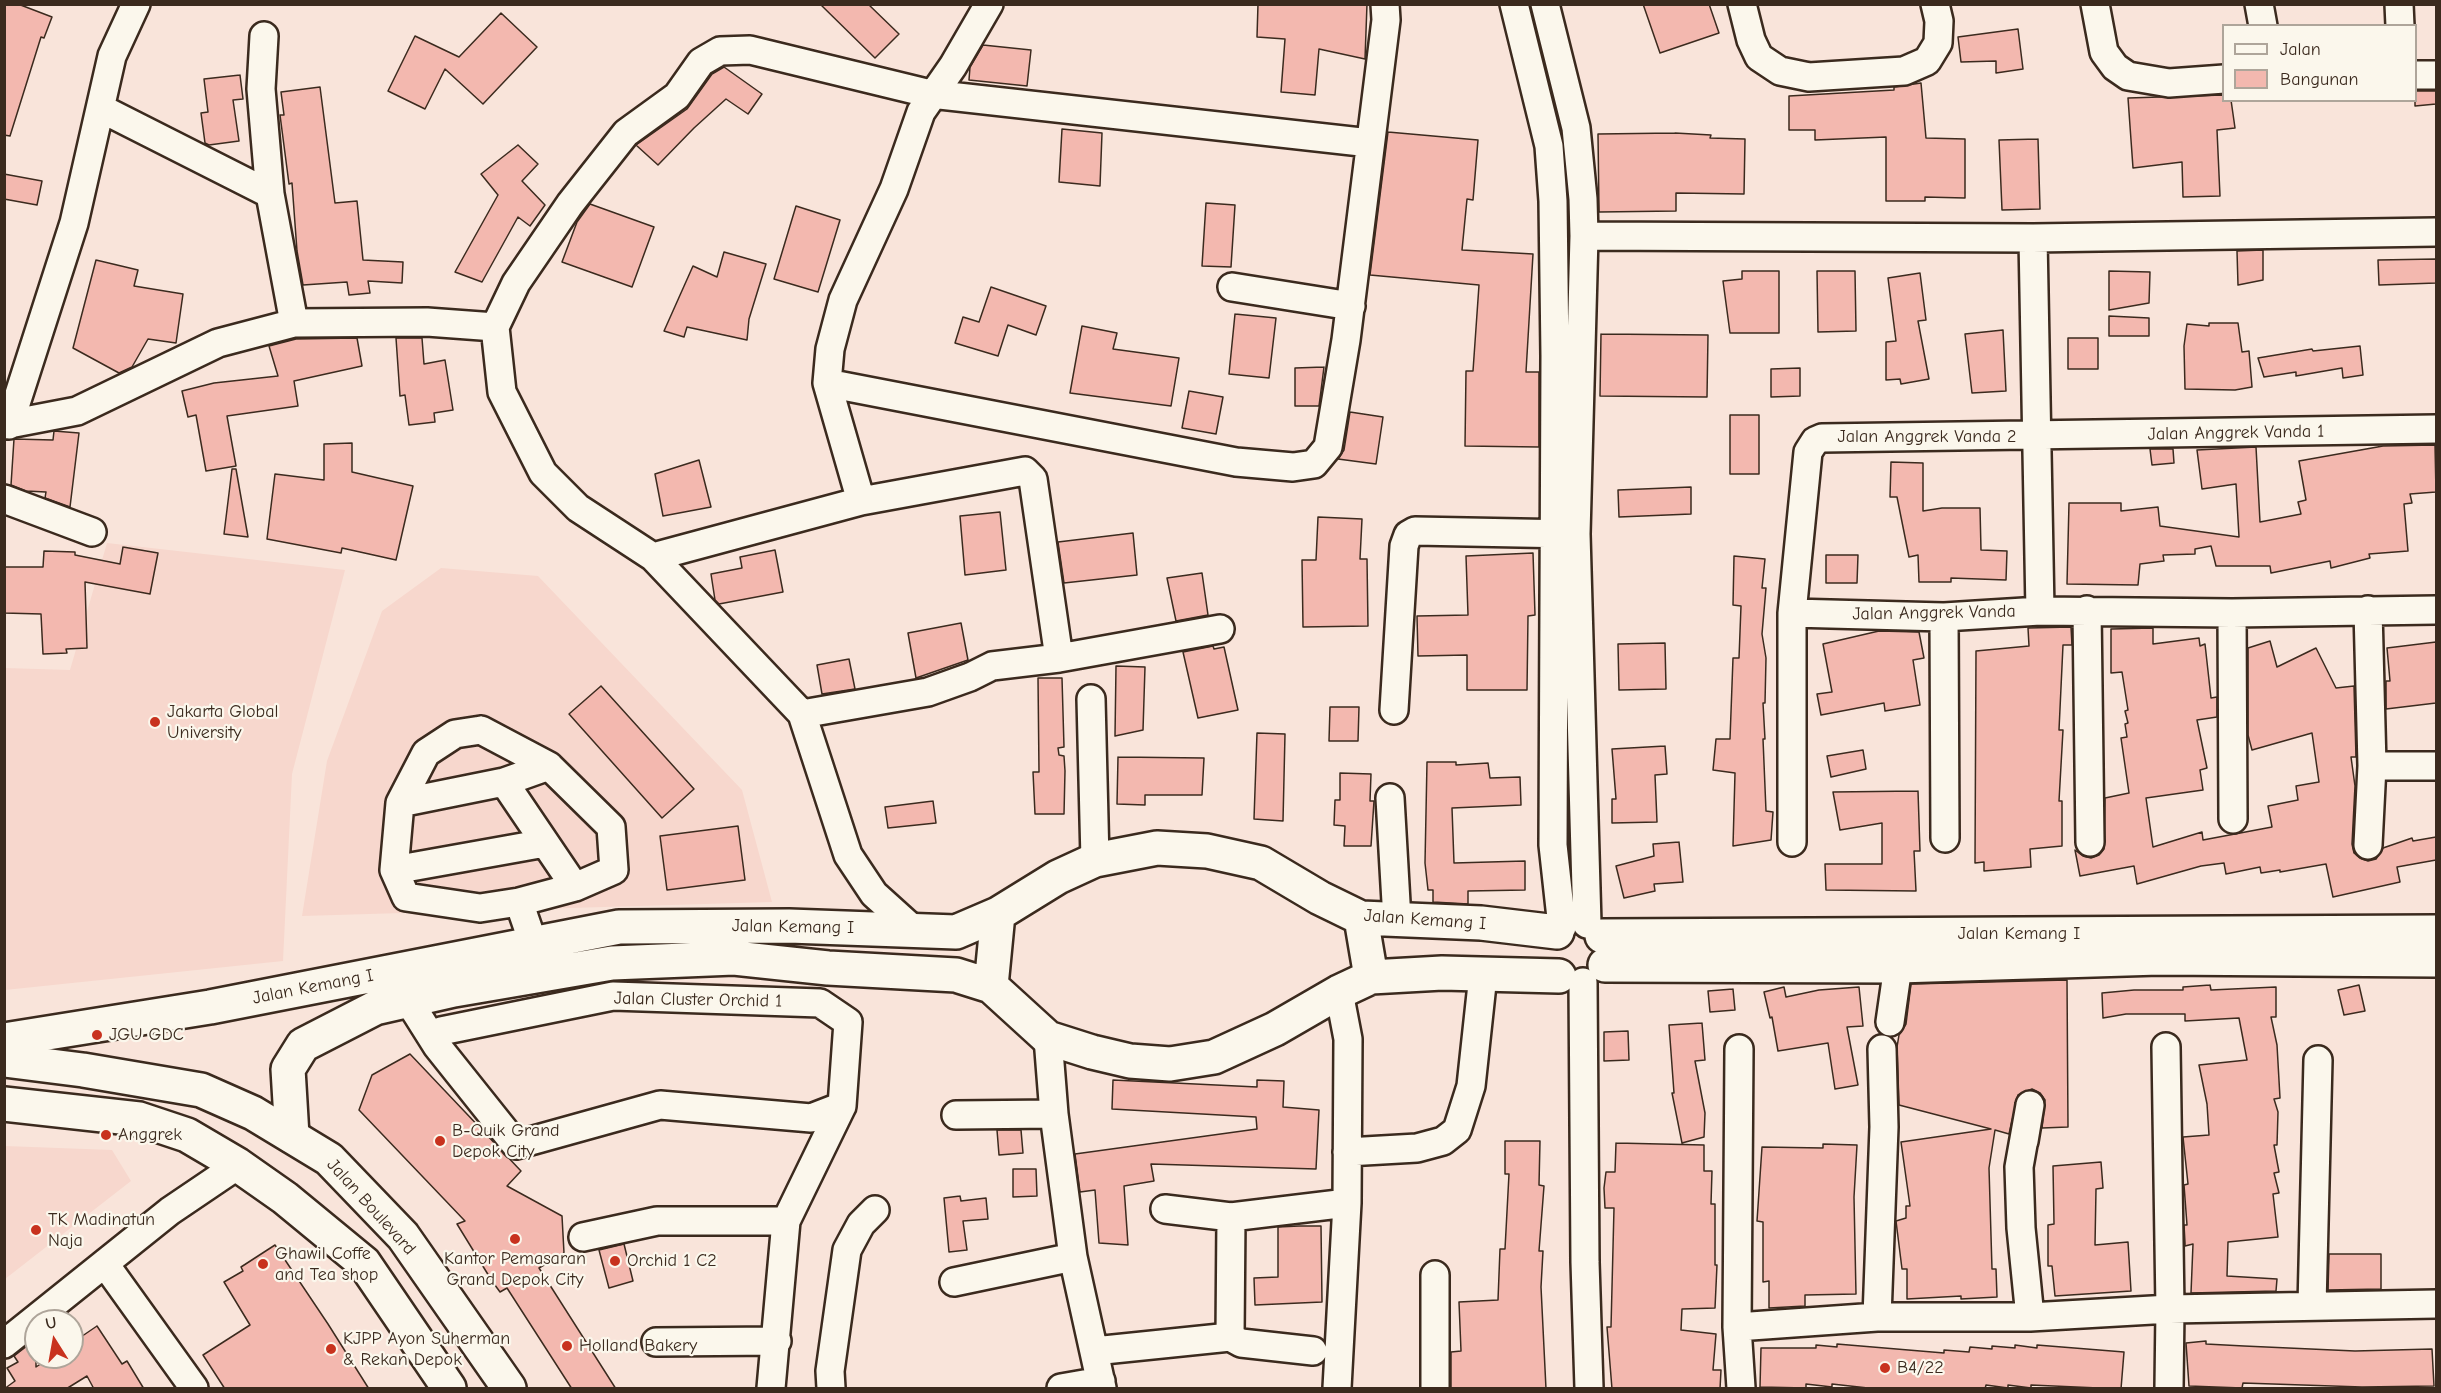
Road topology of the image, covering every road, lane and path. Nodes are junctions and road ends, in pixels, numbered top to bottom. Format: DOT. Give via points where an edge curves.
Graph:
graph roads {
  1 [pos="136,4"];
  2 [pos="989,4"];
  3 [pos="1385,4"];
  4 [pos="1514,4"];
  5 [pos="1545,4"];
  6 [pos="1742,4"];
  7 [pos="1935,4"];
  8 [pos="2095,4"];
  9 [pos="2259,4"];
  10 [pos="2399,4"];
  11 [pos="2263,24"];
  12 [pos="2400,24"];
  13 [pos="264,36"];
  14 [pos="2417,75"];
  15 [pos="2436,75"];
  16 [pos="2222,80"];
  17 [pos="931,94"];
  18 [pos="102,109"];
  19 [pos="1370,142"];
  20 [pos="270,194"];
  21 [pos="2436,232"];
  22 [pos="1584,236"];
  23 [pos="2033,238"];
  24 [pos="1232,286"];
  25 [pos="1351,306"];
  26 [pos="294,323"];
  27 [pos="482,326"];
  28 [pos="827,383"];
  29 [pos="7,425"];
  30 [pos="2436,429"];
  31 [pos="2034,437"];
  32 [pos="4,499"];
  33 [pos="861,501"];
  34 [pos="92,532"];
  35 [pos="1564,534"];
  36 [pos="653,557"];
  37 [pos="2086,609"];
  38 [pos="2368,610"];
  39 [pos="2436,610"];
  40 [pos="2040,611"];
  41 [pos="1792,613"];
  42 [pos="2232,613"];
  43 [pos="1944,617"];
  44 [pos="1220,629"];
  45 [pos="1059,658"];
  46 [pos="1091,699"];
  47 [pos="1394,710"];
  48 [pos="802,714"];
  49 [pos="549,766"];
  50 [pos="2372,766"];
  51 [pos="2436,766"];
  52 [pos="504,782"];
  53 [pos="1390,798"];
  54 [pos="400,803"];
  55 [pos="2233,819"];
  56 [pos="1945,838"];
  57 [pos="1792,842"];
  58 [pos="2090,842"];
  59 [pos="545,843"];
  60 [pos="2368,845"];
  61 [pos="1095,860"];
  62 [pos="394,870"];
  63 [pos="575,887"];
  64 [pos="519,902"];
  65 [pos="998,914"];
  66 [pos="1361,918"];
  67 [pos="1397,920"];
  68 [pos="789,926"];
  69 [pos="904,930"];
  70 [pos="2436,932"];
  71 [pos="534,943"];
  72 [pos="1579,949"];
  73 [pos="2436,960"];
  74 [pos="789,964"];
  75 [pos="1898,966"];
  76 [pos="544,975"];
  77 [pos="1483,975"];
  78 [pos="1371,977"];
  79 [pos="991,986"];
  80 [pos="1339,992"];
  81 [pos="408,1000"];
  82 [pos="1890,1022"];
  83 [pos="1048,1038"];
  84 [pos="4,1040"];
  85 [pos="437,1046"];
  86 [pos="2166,1047"];
  87 [pos="1739,1049"];
  88 [pos="1882,1049"];
  89 [pos="4,1060"];
  90 [pos="2318,1060"];
  91 [pos="4,1104"];
  92 [pos="842,1106"];
  93 [pos="1054,1114"];
  94 [pos="956,1115"];
  95 [pos="292,1136"];
  96 [pos="2024,1141"];
  97 [pos="1347,1152"];
  98 [pos="238,1165"];
  99 [pos="1347,1203"];
  100 [pos="1165,1209"];
  101 [pos="875,1210"];
  102 [pos="1230,1217"];
  103 [pos="786,1221"];
  104 [pos="584,1237"];
  105 [pos="1073,1257"];
  106 [pos="105,1264"];
  107 [pos="1435,1275"];
  108 [pos="954,1282"];
  109 [pos="2436,1304"];
  110 [pos="2312,1306"];
  111 [pos="2170,1309"];
  112 [pos="1877,1317"];
  113 [pos="2030,1317"];
  114 [pos="1737,1327"];
  115 [pos="1230,1337"];
  116 [pos="777,1341"];
  117 [pos="656,1342"];
  118 [pos="4,1344"];
  119 [pos="1094,1351"];
  120 [pos="1312,1352"];
  121 [pos="1102,1385"];
  122 [pos="194,1389"];
  123 [pos="449,1389"];
  124 [pos="509,1389"];
  125 [pos="771,1389"];
  126 [pos="831,1389"];
  127 [pos="1061,1389"];
  128 [pos="1337,1389"];
  129 [pos="1435,1389"];
  130 [pos="1589,1389"];
  131 [pos="1741,1389"];
  132 [pos="2169,1389"];
  1 -- 18 [label="street" via="112,56"];
  2 -- 17 [label="street" via="953,66"];
  3 -- 19 [label="street"];
  4 -- 35 [label="street" via="1549,146"];
  5 -- 22 [label="street" via="1576,128"];
  6 -- 7 [label="street" via="1751,40 1760,57 1780,71 1809,77 1904,71 1927,62 1938,43"];
  8 -- 16 [label="street" via="2104,52 2128,76 2169,82"];
  9 -- 11 [label="street"];
  10 -- 12 [label="street"];
  13 -- 20 [label="street" via="261,89"];
  14 -- 15 [label="street"];
  17 -- 19 [label="street"];
  17 -- 27 [label="street" via="750,50 710,55 677,96 626,132"];
  17 -- 28 [label="street" via="894,189 843,300 830,349"];
  18 -- 20 [label="street"];
  18 -- 29 [label="street" via="74,223"];
  19 -- 25 [label="street"];
  20 -- 26 [label="street"];
  21 -- 23 [label="street"];
  22 -- 23 [label="street"];
  22 -- 35 [label="street"];
  23 -- 31 [label="street, Jalan Anggrek Vanda"];
  24 -- 25 [label="street"];
  25 -- 28 [label="street" via="1328,447 1314,464 1304,467 1224,460"];
  26 -- 27 [label="street" via="427,322"];
  26 -- 29 [label="street" via="218,343 77,411"];
  27 -- 36 [label="street" via="502,392 543,472 578,508"];
  28 -- 33 [label="street"];
  30 -- 31 [label="street, Jalan Anggrek Vanda 1"];
  31 -- 40 [label="street, Jalan Anggrek Vanda"];
  31 -- 41 [label="street, Jalan Anggrek Vanda 2" via="1839,436 1815,441 1808,452"];
  32 -- 34 [label="street"];
  33 -- 36 [label="street"];
  33 -- 45 [label="street" via="1030,473"];
  35 -- 47 [label="street" via="1415,531 1408,535 1404,546"];
  35 -- 72 [label="street" via="1553,845"];
  36 -- 48 [label="street"];
  37 -- 40 [label="street"];
  37 -- 42 [label="street"];
  37 -- 58 [label="street"];
  38 -- 39 [label="street"];
  38 -- 42 [label="street"];
  38 -- 50 [label="street"];
  40 -- 43 [label="street, Jalan Anggrek Vanda"];
  41 -- 43 [label="street, Jalan Anggrek Vanda"];
  41 -- 57 [label="street"];
  42 -- 55 [label="street"];
  43 -- 56 [label="street"];
  44 -- 45 [label="street"];
  45 -- 48 [label="street" via="992,666 928,692"];
  46 -- 61 [label="street"];
  48 -- 69 [label="street" via="848,855"];
  49 -- 52 [label="street"];
  49 -- 54 [label="street" via="481,730 455,734 426,753"];
  49 -- 63 [label="street" via="611,826 615,870"];
  50 -- 51 [label="street"];
  50 -- 60 [label="street"];
  52 -- 54 [label="street"];
  52 -- 59 [label="street"];
  53 -- 67 [label="street"];
  54 -- 62 [label="street"];
  59 -- 62 [label="street"];
  59 -- 63 [label="street"];
  61 -- 65 [label="street, Jalan Kemang I"];
  61 -- 66 [label="street, Jalan Kemang I" via="1157,848 1207,851 1261,863"];
  62 -- 64 [label="street" via="406,897 480,908"];
  63 -- 64 [label="street"];
  64 -- 71 [label="street"];
  65 -- 69 [label="street, Jalan Kemang I" via="956,932"];
  65 -- 79 [label="street"];
  66 -- 67 [label="street, Jalan Kemang I"];
  66 -- 78 [label="street"];
  67 -- 72 [label="street, Jalan Kemang I" via="1480,923"];
  68 -- 69 [label="street, Jalan Kemang I"];
  68 -- 71 [label="street, Jalan Kemang I" via="619,927"];
  68 -- 74 [label="street"];
  70 -- 72 [label="street, Jalan Kemang I"];
  71 -- 76 [label="street"];
  71 -- 84 [label="street, Jalan Kemang I" via="210,1007"];
  72 -- 75 [label="street, Jalan Kemang I"];
  72 -- 77 [label="street, Jalan Kemang I"];
  72 -- 130 [label="street"];
  73 -- 75 [label="street, Jalan Kemang I" via="2159,958"];
  74 -- 76 [label="street, Jalan Kemang I" via="734,958 612,963"];
  74 -- 79 [label="street, Jalan Kemang I" via="956,975"];
  75 -- 82 [label="street"];
  76 -- 81 [label="street, Jalan Kemang I"];
  77 -- 78 [label="street, Jalan Kemang I"];
  77 -- 97 [label="street" via="1471,1086 1457,1130 1443,1141 1417,1148"];
  78 -- 80 [label="street, Jalan Kemang I"];
  79 -- 83 [label="street, Jalan Kemang I"];
  80 -- 83 [label="street, Jalan Kemang I" via="1275,1029 1214,1057 1170,1064 1130,1061"];
  80 -- 97 [label="street" via="1348,1039"];
  81 -- 85 [label="street"];
  81 -- 95 [label="street, Jalan Kemang I" via="375,1008 303,1045 288,1069"];
  83 -- 93 [label="street"];
  85 -- 92 [label="street" via="516,1145 660,1106 811,1119"];
  85 -- 92 [label="street, Jalan Cluster Orchid 1" via="441,1031 613,996 820,1003 848,1022"];
  86 -- 111 [label="street"];
  87 -- 114 [label="street"];
  88 -- 112 [label="street" via="1884,1127"];
  89 -- 95 [label="street, Jalan Boulevard" via="201,1090"];
  90 -- 110 [label="street"];
  91 -- 98 [label="street" via="139,1119 187,1135"];
  92 -- 103 [label="street, Jalan Cluster Orchid 1"];
  93 -- 94 [label="street"];
  93 -- 105 [label="street"];
  95 -- 124 [label="street, Jalan Boulevard" via="329,1159 403,1236"];
  96 -- 113 [label="street" via="2019,1167 2021,1228"];
  97 -- 99 [label="street"];
  98 -- 106 [label="street" via="170,1211"];
  98 -- 123 [label="street" via="364,1263"];
  99 -- 102 [label="street"];
  99 -- 128 [label="street"];
  100 -- 102 [label="street"];
  101 -- 126 [label="street" via="861,1224 847,1250 830,1371"];
  102 -- 115 [label="street"];
  103 -- 104 [label="street" via="657,1221"];
  103 -- 116 [label="street, Jalan Cluster Orchid 1"];
  105 -- 108 [label="street"];
  105 -- 119 [label="street"];
  106 -- 118 [label="street"];
  106 -- 122 [label="street"];
  107 -- 129 [label="street"];
  109 -- 110 [label="street"];
  110 -- 111 [label="street"];
  111 -- 113 [label="street"];
  111 -- 132 [label="street"];
  112 -- 113 [label="street"];
  112 -- 114 [label="street"];
  114 -- 131 [label="street"];
  115 -- 119 [label="street"];
  115 -- 120 [label="street" via="1241,1343"];
  116 -- 117 [label="street"];
  116 -- 125 [label="street, Jalan Cluster Orchid 1"];
  119 -- 121 [label="street"];
  121 -- 127 [label="street"];
}
